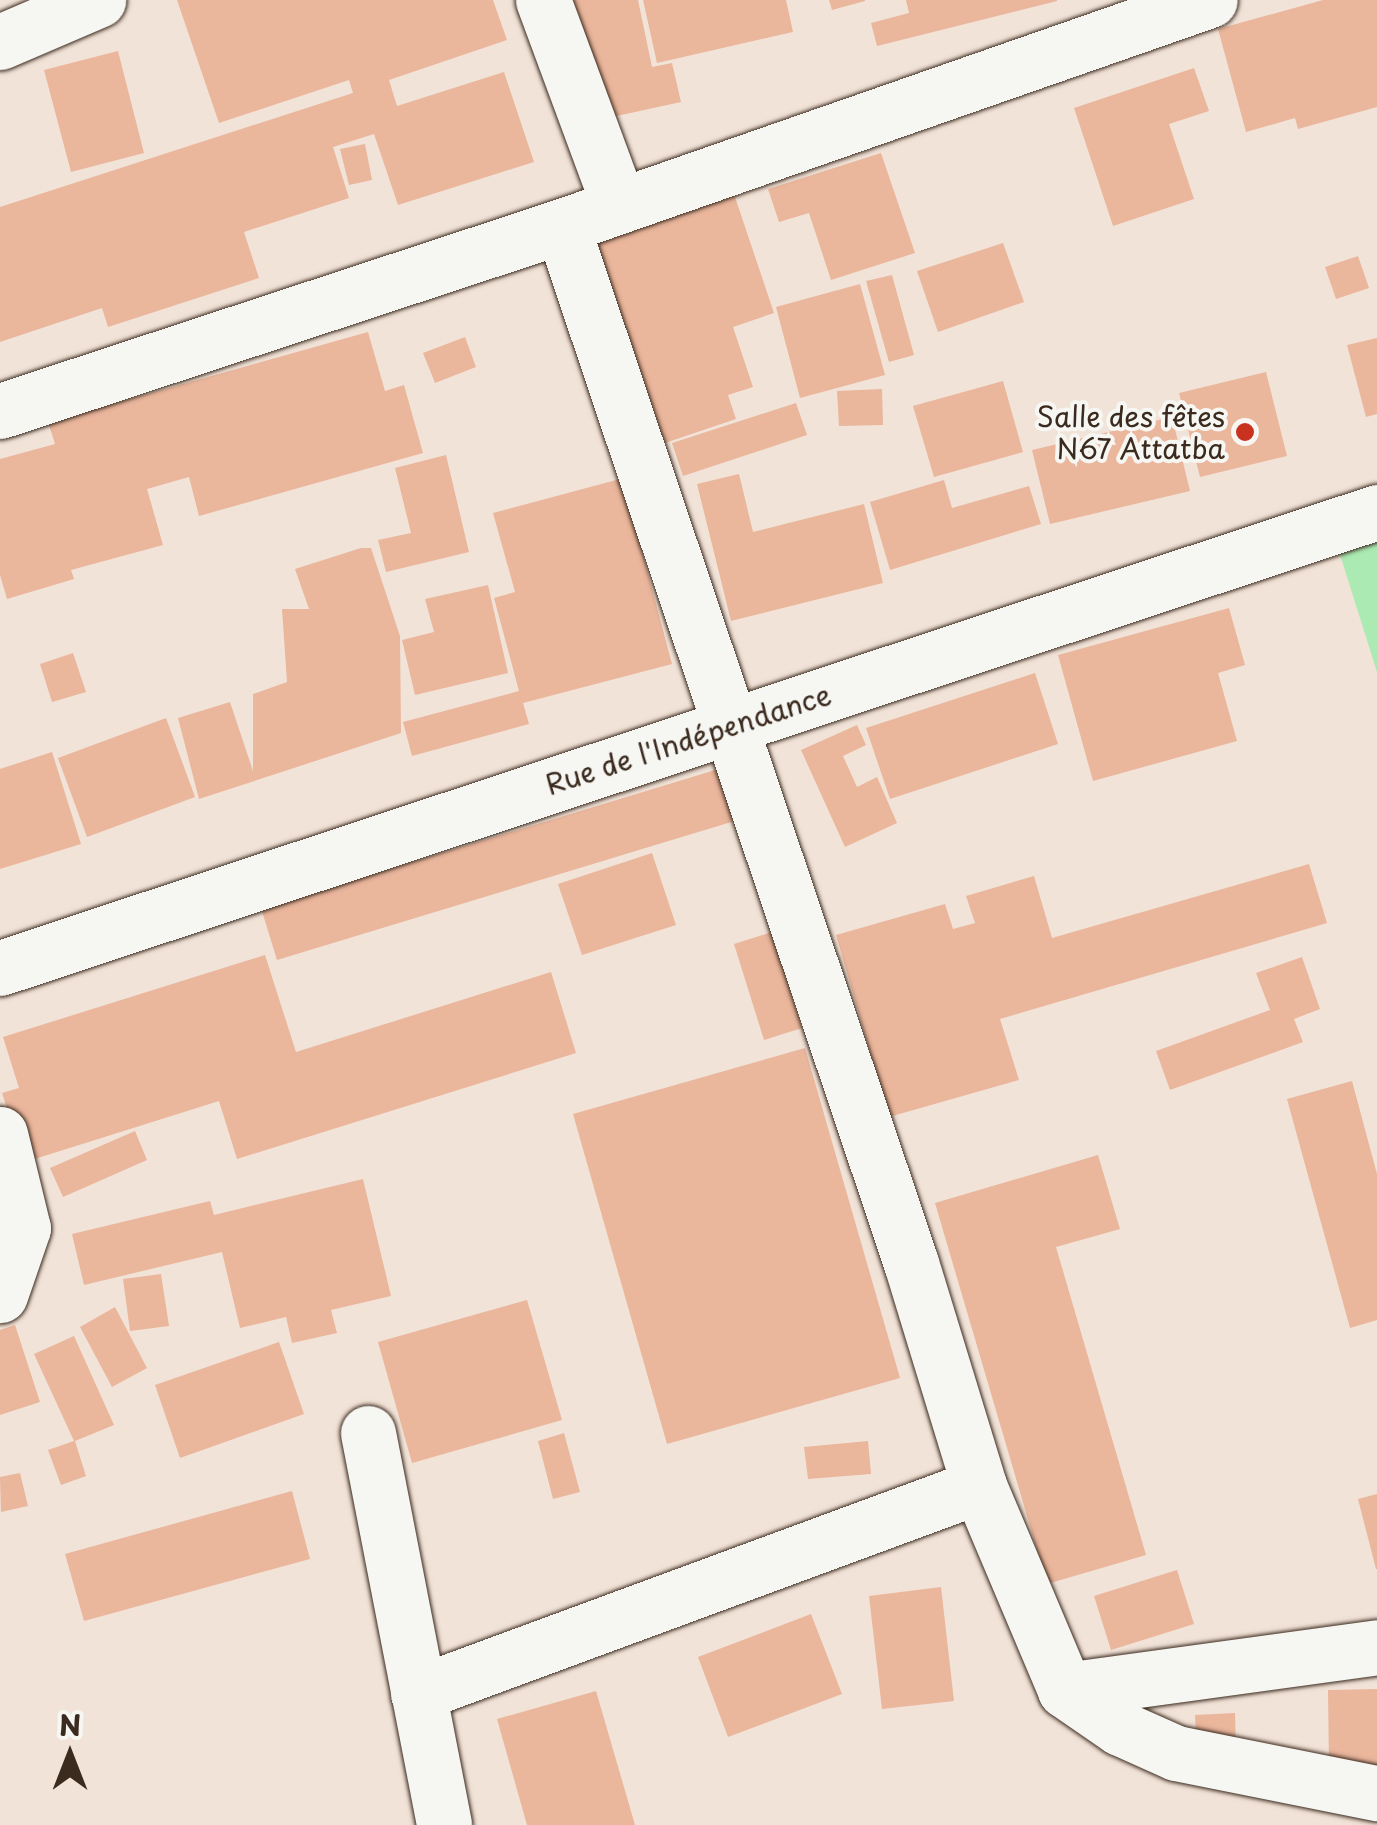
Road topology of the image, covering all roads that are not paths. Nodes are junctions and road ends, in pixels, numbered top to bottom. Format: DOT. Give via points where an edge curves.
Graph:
graph roads {
  1 [pos="98,0"];
  2 [pos="544,0"];
  3 [pos="1210,0"];
  4 [pos="0,42"];
  5 [pos="619,204"];
  6 [pos="562,226"];
  7 [pos="0,411"];
  8 [pos="1377,512"];
  9 [pos="726,727"];
  10 [pos="0,968"];
  11 [pos="0,1134"];
  12 [pos="0,1295"];
  13 [pos="368,1433"];
  14 [pos="979,1486"];
  15 [pos="1377,1647"];
  16 [pos="1065,1690"];
  17 [pos="418,1693"];
  18 [pos="1377,1793"];
  19 [pos="444,1825"];
  1 -- 4 [label="street"];
  2 -- 5 [label="street"];
  3 -- 5 [label="street"];
  5 -- 6 [label="street"];
  6 -- 7 [label="street"];
  6 -- 9 [label="street"];
  8 -- 9 [label="street, Rue de l'Indépendance"];
  9 -- 10 [label="street, Rue de l'Indépendance"];
  9 -- 14 [label="street" via="911,1264"];
  11 -- 12 [label="street" via="23,1228"];
  13 -- 17 [label="street"];
  14 -- 16 [label="street"];
  14 -- 17 [label="street"];
  15 -- 16 [label="street"];
  16 -- 18 [label="street" via="1120,1728 1176,1753"];
  17 -- 19 [label="street"];
}
